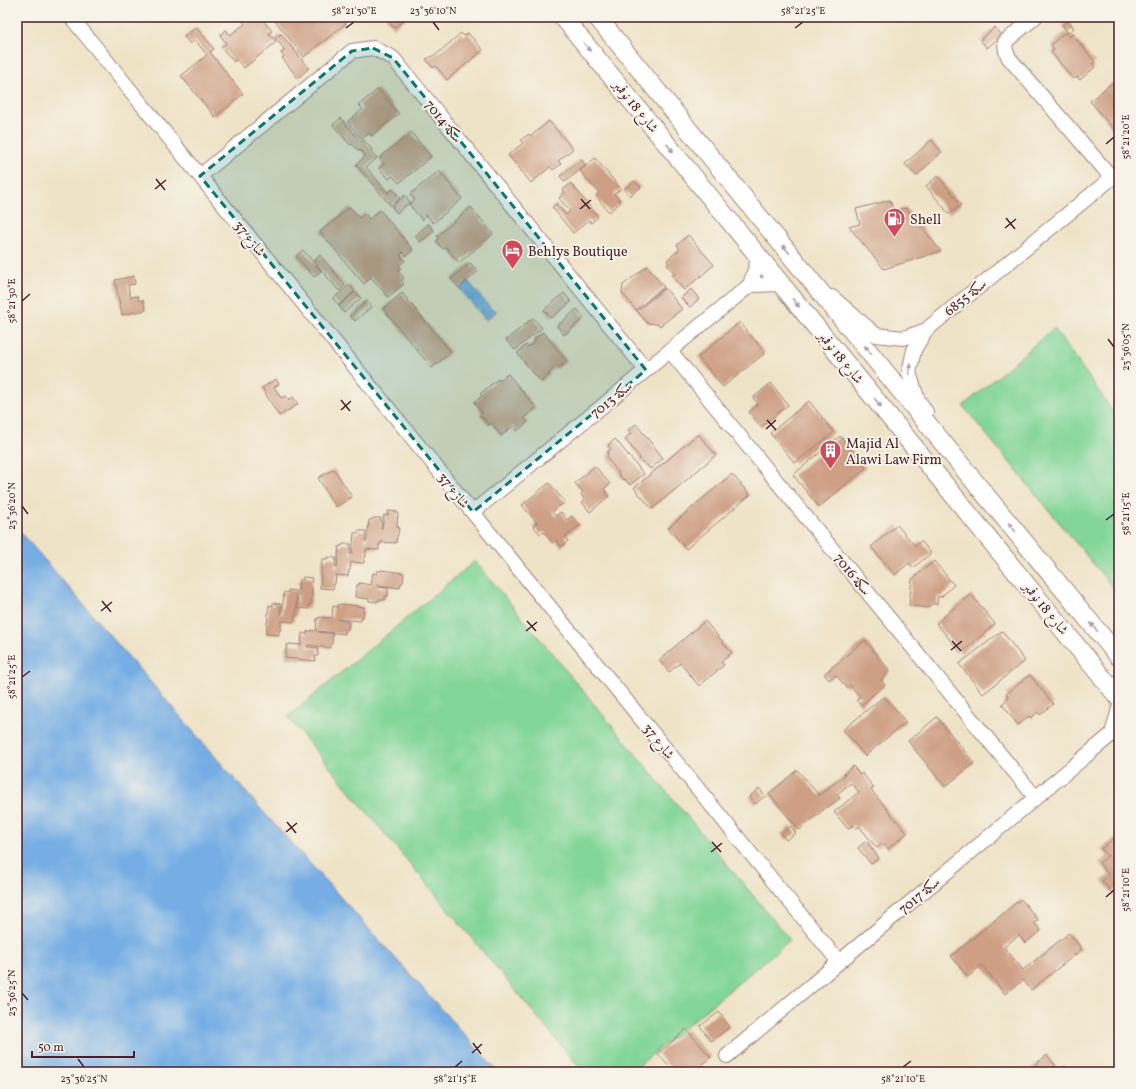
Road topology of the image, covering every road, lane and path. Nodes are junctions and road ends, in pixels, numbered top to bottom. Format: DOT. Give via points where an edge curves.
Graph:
graph roads {
  1 [pos="71,17"];
  2 [pos="563,17"];
  3 [pos="597,17"];
  4 [pos="1035,17"];
  5 [pos="608,25"];
  6 [pos="1115,175"];
  7 [pos="200,176"];
  8 [pos="759,257"];
  9 [pos="805,273"];
  10 [pos="781,284"];
  11 [pos="750,285"];
  12 [pos="926,330"];
  13 [pos="670,350"];
  14 [pos="646,370"];
  15 [pos="969,475"];
  16 [pos="473,512"];
  17 [pos="1119,657"];
  18 [pos="1119,698"];
  19 [pos="1119,709"];
  20 [pos="1115,734"];
  21 [pos="1036,798"];
  22 [pos="839,962"];
  23 [pos="727,1056"];
  1 -- 7 [label="street, شارع 37"];
  2 -- 8 [label="main road, شارع 18 نوفمبر, one-way"];
  3 -- 5 [label="main road, شارع 18 نوفمبر"];
  4 -- 6 [label="street" via="1005,42 1006,51"];
  9 -- 5 [label="main road, شارع 18 نوفمبر, one-way"];
  6 -- 12 [label="street, سكة 6855"];
  7 -- 14 [label="street, سكة 7014" via="352,52 373,48 393,58"];
  7 -- 16 [label="street, شارع 37"];
  8 -- 10 [label="main road, شارع 18 نوفمبر"];
  8 -- 11 [label="street"];
  9 -- 12 [label="street, سكة 6855" via="876,336 904,338"];
  15 -- 9 [label="main road, شارع 18 نوفمبر, one-way"];
  10 -- 11 [label="street"];
  10 -- 18 [label="main road, شارع 18 نوفمبر, one-way"];
  11 -- 13 [label="street, سكة 7013"];
  15 -- 12 [label="street, one-way" via="918,400 908,373 914,350"];
  13 -- 14 [label="street, سكة 7013"];
  13 -- 21 [label="street, سكة 7016"];
  14 -- 16 [label="street, سكة 7013"];
  17 -- 15 [label="main road, شارع 18 نوفمبر, one-way"];
  16 -- 22 [label="street, شارع 37"];
  19 -- 20 [label="street, سكة 7017"];
  20 -- 21 [label="street, سكة 7017"];
  21 -- 22 [label="street, سكة 7017"];
  22 -- 23 [label="street, سكة 7017"];
}
